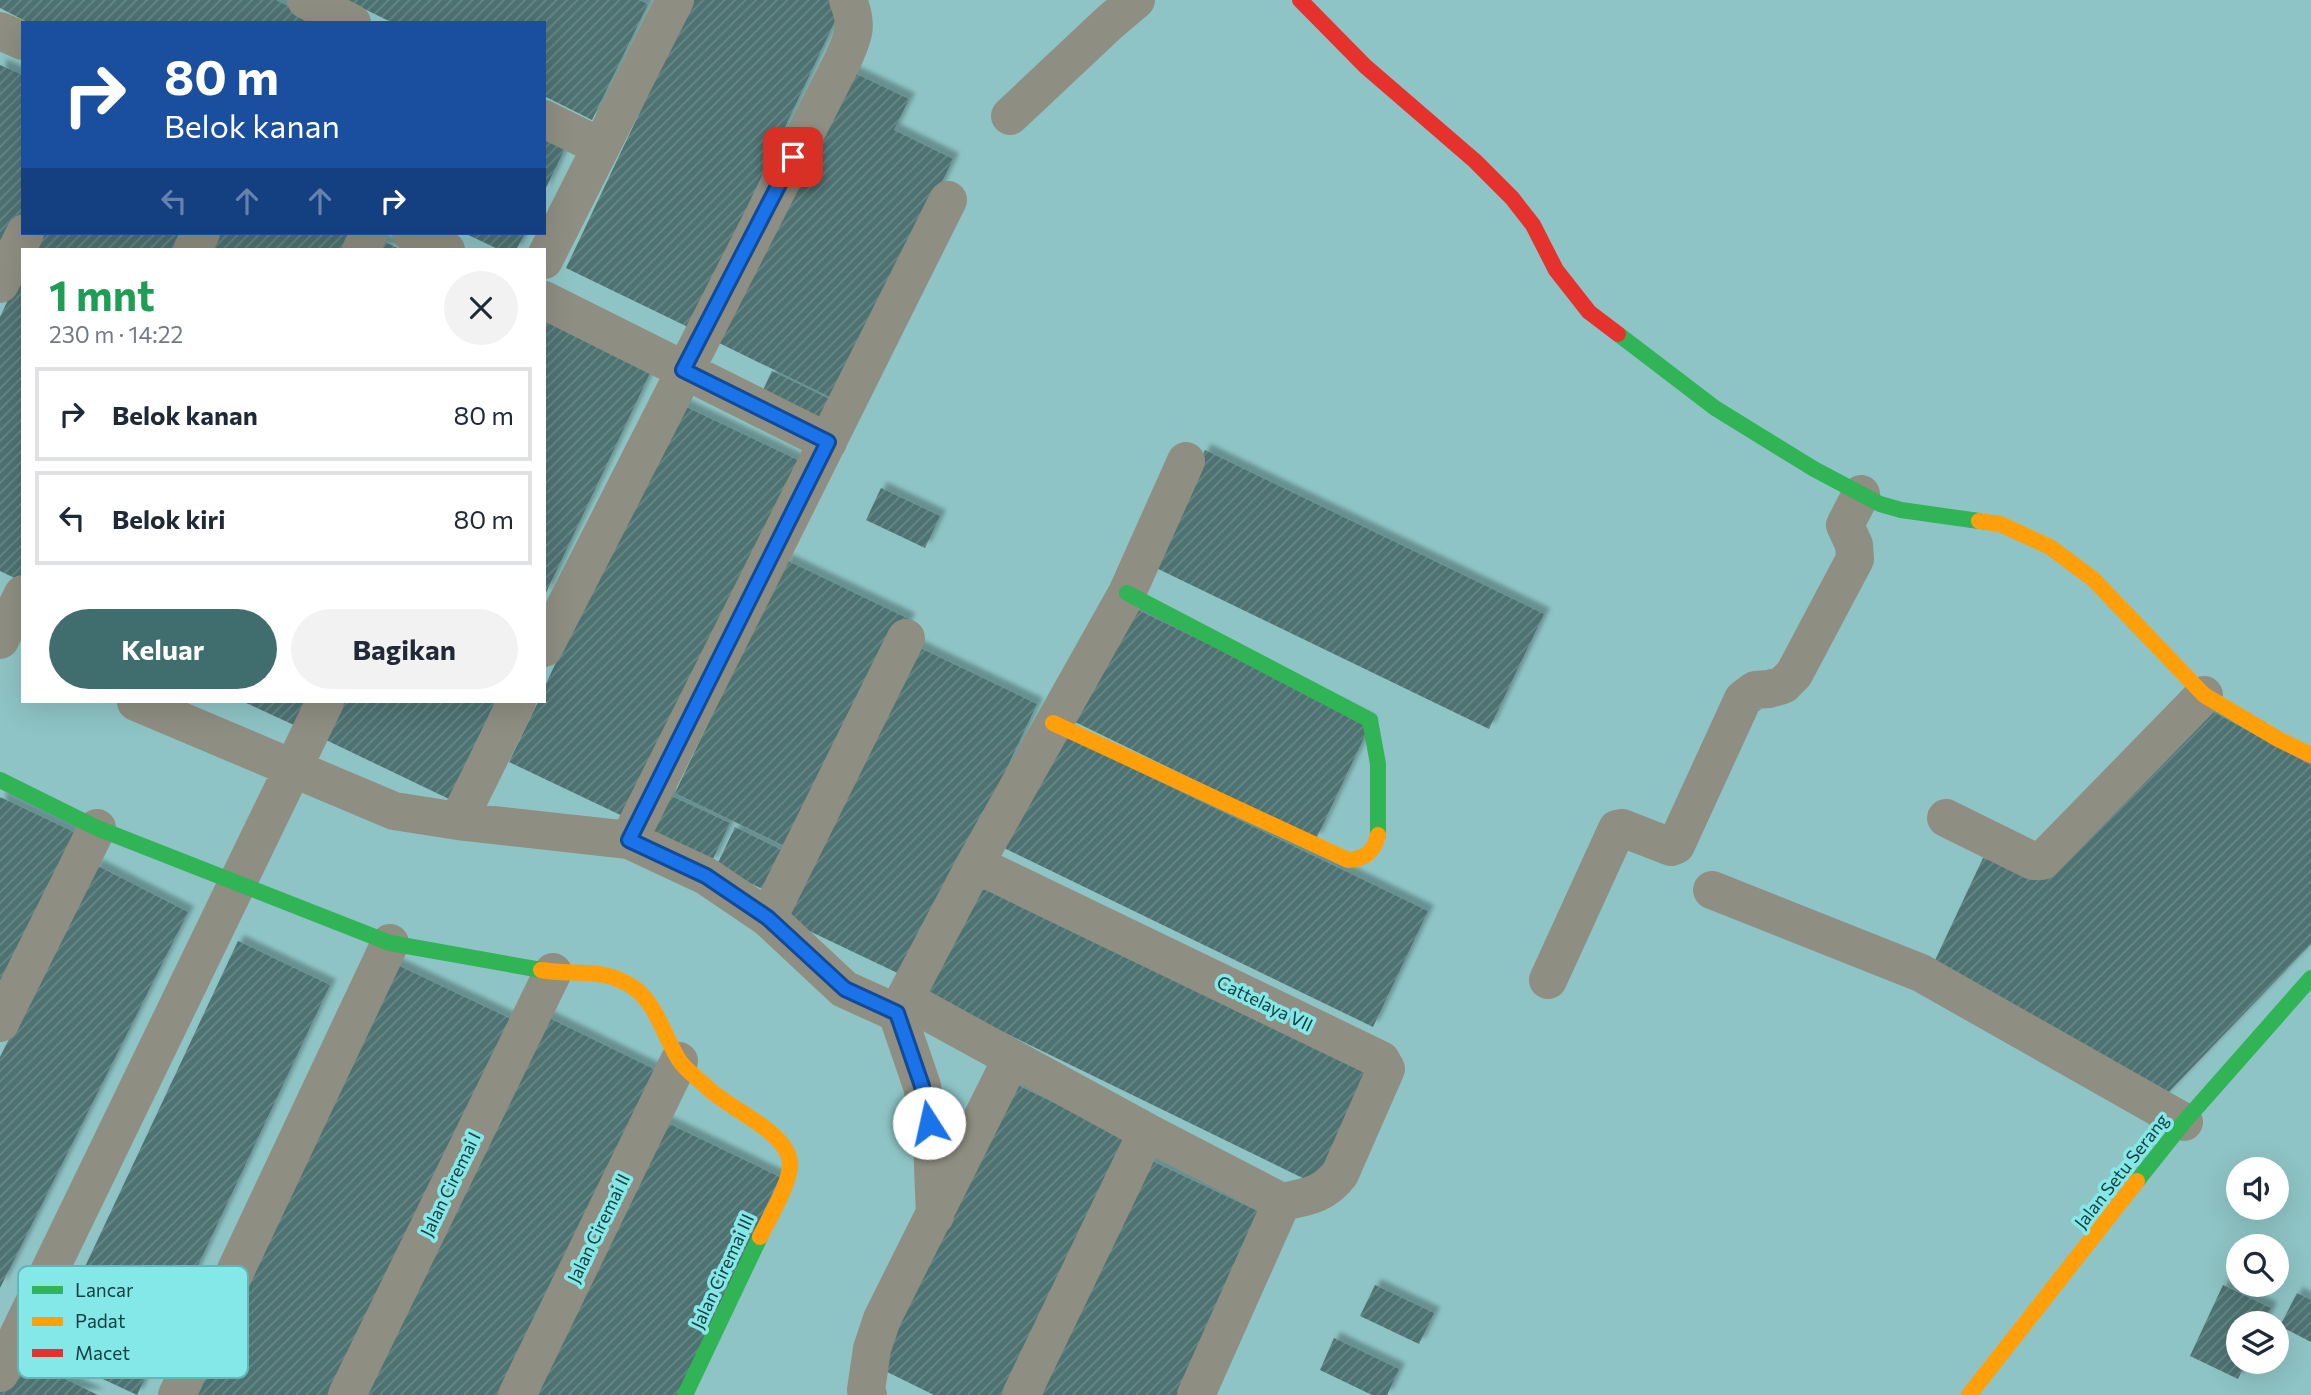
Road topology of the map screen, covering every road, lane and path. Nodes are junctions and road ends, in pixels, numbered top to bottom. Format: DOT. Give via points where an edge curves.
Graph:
graph roads {
  1 [pos="306,0"];
  2 [pos="848,0"];
  3 [pos="1136,0"];
  4 [pos="1300,0"];
  5 [pos="669,2"];
  6 [pos="348,21"];
  7 [pos="0,31"];
  8 [pos="21,40"];
  9 [pos="1010,116"];
  10 [pos="546,120"];
  11 [pos="601,147"];
  12 [pos="948,200"];
  13 [pos="24,235"];
  14 [pos="415,235"];
  15 [pos="442,248"];
  16 [pos="546,256"];
  17 [pos="0,284"];
  18 [pos="546,301"];
  19 [pos="683,370"];
  20 [pos="828,442"];
  21 [pos="1186,461"];
  22 [pos="1861,494"];
  23 [pos="1127,593"];
  24 [pos="21,598"];
  25 [pos="906,638"];
  26 [pos="0,640"];
  27 [pos="546,644"];
  28 [pos="21,649"];
  29 [pos="2204,695"];
  30 [pos="141,703"];
  31 [pos="324,703"];
  32 [pos="517,703"];
  33 [pos="1053,723"];
  34 [pos="2311,755"];
  35 [pos="0,780"];
  36 [pos="286,780"];
  37 [pos="1946,818"];
  38 [pos="458,821"];
  39 [pos="97,828"];
  40 [pos="629,840"];
  41 [pos="975,864"];
  42 [pos="243,871"];
  43 [pos="1712,890"];
  44 [pos="768,918"];
  45 [pos="390,943"];
  46 [pos="553,972"];
  47 [pos="2311,978"];
  48 [pos="1548,981"];
  49 [pos="900,1006"];
  50 [pos="0,1023"];
  51 [pos="1011,1060"];
  52 [pos="679,1061"];
  53 [pos="2184,1122"];
  54 [pos="1147,1132"];
  55 [pos="1282,1202"];
  56 [pos="935,1216"];
  57 [pos="52,1266"];
  58 [pos="238,1266"];
  59 [pos="18,1336"];
  60 [pos="0,1373"];
  61 [pos="185,1378"];
  62 [pos="177,1395"];
  63 [pos="347,1395"];
  64 [pos="517,1395"];
  65 [pos="685,1395"];
  66 [pos="868,1395"];
  67 [pos="1021,1395"];
  68 [pos="1196,1395"];
  69 [pos="1969,1395"];
  1 -- 6 [label="street"];
  2 -- 19 [label="street" via="855,31 842,62"];
  3 -- 9 [label="street"];
  4 -- 22 [label="street" via="1365,66 1513,198 1556,270 1589,312 1714,408"];
  5 -- 11 [label="street"];
  7 -- 8 [label="street"];
  10 -- 11 [label="street"];
  11 -- 16 [label="street"];
  12 -- 20 [label="street"];
  13 -- 17 [label="street"];
  14 -- 15 [label="street"];
  18 -- 19 [label="street"];
  19 -- 20 [label="street"];
  19 -- 27 [label="street"];
  20 -- 40 [label="street"];
  21 -- 23 [label="street"];
  22 -- 29 [label="street" via="1901,510 2000,524 2050,547 2093,579"];
  22 -- 48 [label="street" via="1846,524 1855,559 1794,674 1783,685 1755,690 1743,699 1676,845 1616,829"];
  23 -- 33 [label="street"];
  23 -- 33 [label="street" via="1370,720 1376,732 1379,799 1375,847 1361,859 1348,860"];
  24 -- 26 [label="street"];
  25 -- 44 [label="street"];
  26 -- 28 [label="street"];
  29 -- 34 [label="street"];
  29 -- 37 [label="street" via="2042,861 2033,861"];
  30 -- 36 [label="street"];
  31 -- 36 [label="street"];
  32 -- 38 [label="street"];
  33 -- 41 [label="street"];
  35 -- 39 [label="street"];
  36 -- 38 [label="street" via="394,811"];
  36 -- 42 [label="street"];
  38 -- 40 [label="street"];
  39 -- 42 [label="street"];
  39 -- 50 [label="street"];
  40 -- 44 [label="street" via="706,876"];
  41 -- 49 [label="street"];
  41 -- 55 [label="street, Cattelaya VII" via="1381,1060 1386,1069 1340,1174 1330,1187 1316,1194"];
  42 -- 45 [label="street"];
  42 -- 57 [label="street"];
  43 -- 53 [label="street" via="1921,974"];
  44 -- 49 [label="street" via="845,989"];
  45 -- 46 [label="street"];
  45 -- 58 [label="street"];
  46 -- 52 [label="street" via="598,972 636,989"];
  46 -- 63 [label="street, Jalan Ciremai I"];
  47 -- 53 [label="street, Jalan Setu Serang"];
  49 -- 51 [label="street"];
  49 -- 56 [label="street" via="932,1142"];
  51 -- 54 [label="street"];
  51 -- 56 [label="street"];
  52 -- 64 [label="street, Jalan Ciremai II"];
  52 -- 65 [label="street, Jalan Ciremai III" via="723,1102 774,1133 790,1162 788,1177"];
  53 -- 69 [label="street, Jalan Setu Serang"];
  54 -- 55 [label="street"];
  54 -- 67 [label="street"];
  55 -- 68 [label="street"];
  56 -- 66 [label="street" via="882,1319 872,1349"];
  59 -- 60 [label="street"];
  61 -- 62 [label="street"];
}
